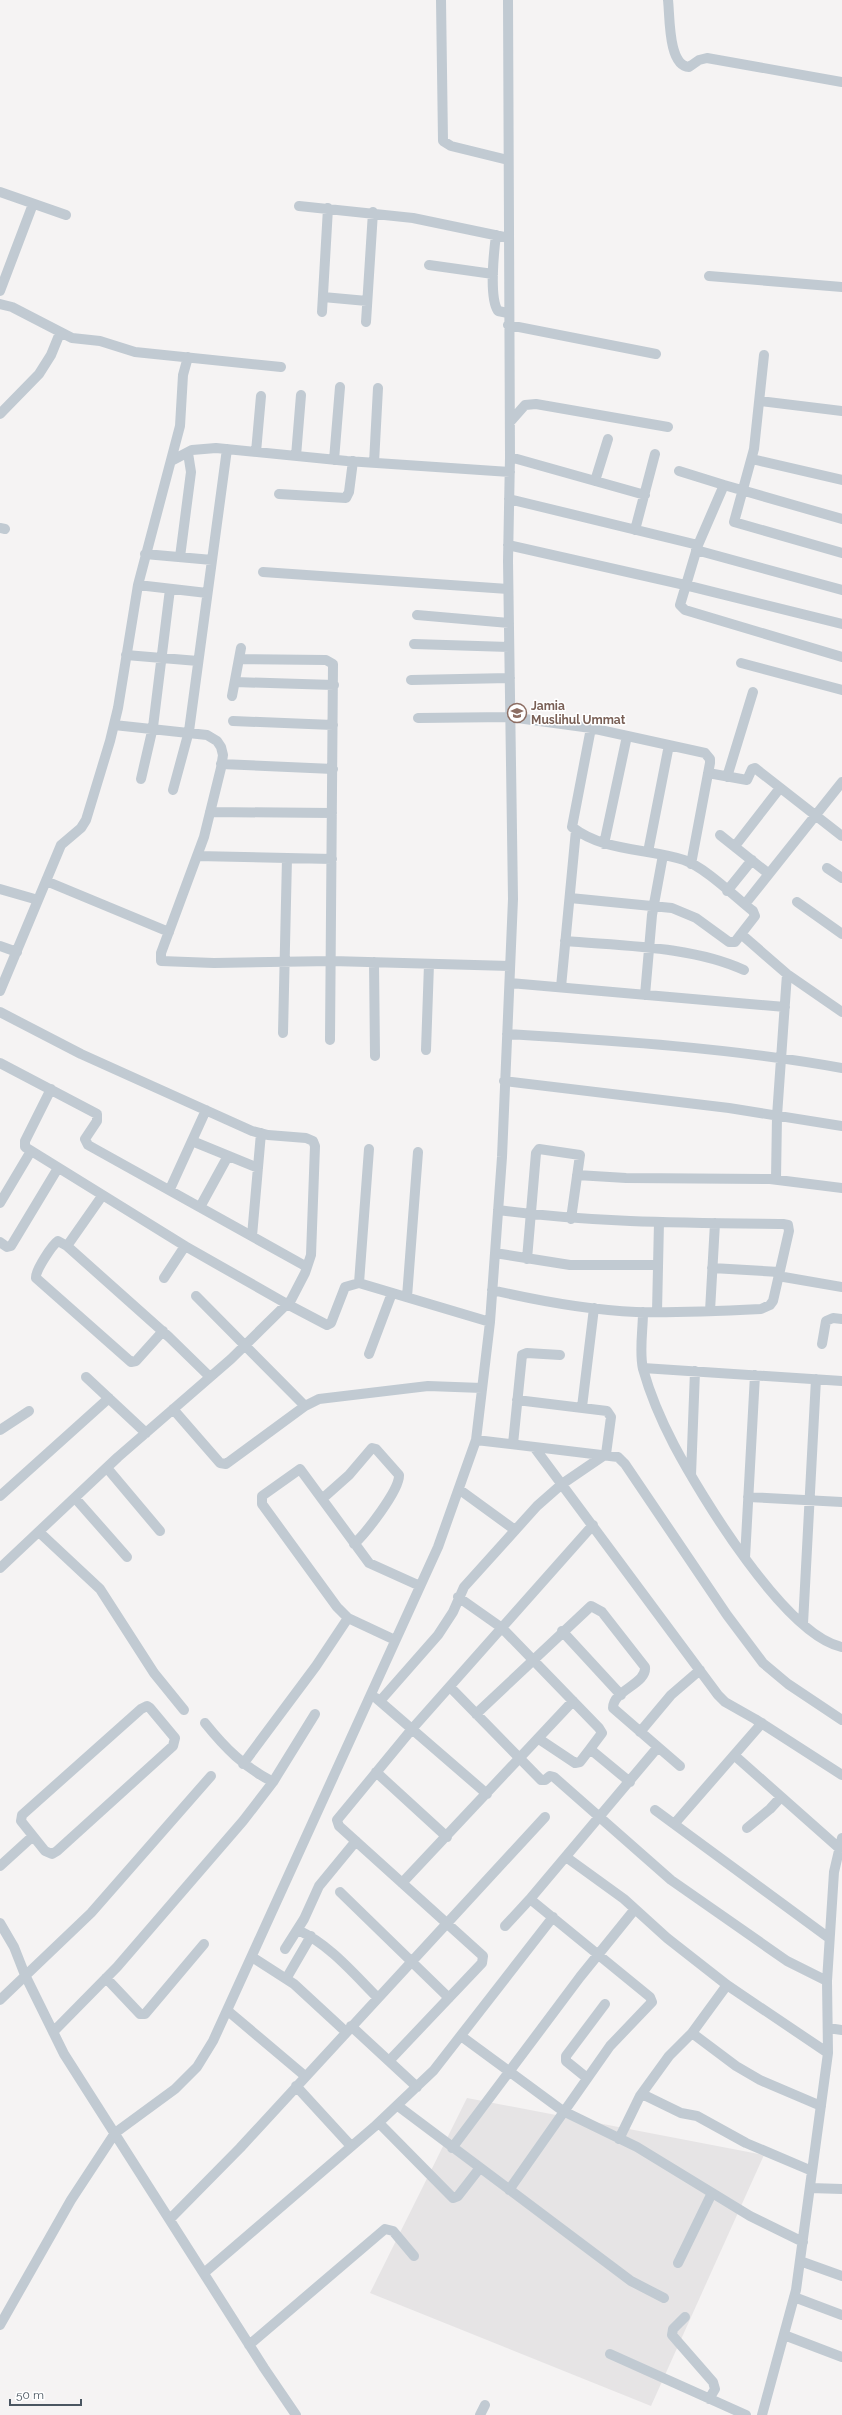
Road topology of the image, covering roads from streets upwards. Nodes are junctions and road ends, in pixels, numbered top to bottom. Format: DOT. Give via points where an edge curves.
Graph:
graph roads {
  1 [pos="441,0"];
  2 [pos="508,0"];
  3 [pos="668,0"];
  4 [pos="842,82"];
  5 [pos="508,160"];
  6 [pos="0,192"];
  7 [pos="33,204"];
  8 [pos="299,206"];
  9 [pos="328,208"];
  10 [pos="373,212"];
  11 [pos="66,215"];
  12 [pos="496,235"];
  13 [pos="509,238"];
  14 [pos="429,265"];
  15 [pos="493,274"];
  16 [pos="709,276"];
  17 [pos="842,287"];
  18 [pos="0,291"];
  19 [pos="323,297"];
  20 [pos="367,301"];
  21 [pos="0,304"];
  22 [pos="322,312"];
  23 [pos="508,313"];
  24 [pos="366,322"];
  25 [pos="508,325"];
  26 [pos="60,333"];
  27 [pos="656,354"];
  28 [pos="764,355"];
  29 [pos="188,357"];
  30 [pos="281,367"];
  31 [pos="340,387"];
  32 [pos="378,388"];
  33 [pos="301,395"];
  34 [pos="261,396"];
  35 [pos="760,401"];
  36 [pos="842,412"];
  37 [pos="0,414"];
  38 [pos="510,422"];
  39 [pos="668,427"];
  40 [pos="608,439"];
  41 [pos="227,450"];
  42 [pos="256,452"];
  43 [pos="188,453"];
  44 [pos="655,454"];
  45 [pos="296,456"];
  46 [pos="510,457"];
  47 [pos="752,459"];
  48 [pos="334,460"];
  49 [pos="171,461"];
  50 [pos="353,461"];
  51 [pos="374,463"];
  52 [pos="679,471"];
  53 [pos="510,472"];
  54 [pos="842,480"];
  55 [pos="595,481"];
  56 [pos="724,485"];
  57 [pos="742,489"];
  58 [pos="279,494"];
  59 [pos="645,495"];
  60 [pos="509,500"];
  61 [pos="842,519"];
  62 [pos="636,530"];
  63 [pos="508,545"];
  64 [pos="697,548"];
  65 [pos="842,553"];
  66 [pos="145,554"];
  67 [pos="180,557"];
  68 [pos="212,560"];
  69 [pos="263,572"];
  70 [pos="138,585"];
  71 [pos="685,585"];
  72 [pos="170,589"];
  73 [pos="508,589"];
  74 [pos="842,590"];
  75 [pos="207,593"];
  76 [pos="417,615"];
  77 [pos="509,623"];
  78 [pos="842,624"];
  79 [pos="414,644"];
  80 [pos="509,647"];
  81 [pos="241,648"];
  82 [pos="126,655"];
  83 [pos="842,657"];
  84 [pos="162,658"];
  85 [pos="239,659"];
  86 [pos="198,661"];
  87 [pos="741,663"];
  88 [pos="510,678"];
  89 [pos="411,680"];
  90 [pos="235,682"];
  91 [pos="334,685"];
  92 [pos="842,690"];
  93 [pos="753,692"];
  94 [pos="232,696"];
  95 [pos="510,717"];
  96 [pos="418,718"];
  97 [pos="233,721"];
  98 [pos="114,725"];
  99 [pos="333,725"];
  100 [pos="153,727"];
  101 [pos="591,728"];
  102 [pos="189,731"];
  103 [pos="627,736"];
  104 [pos="669,746"];
  105 [pos="222,764"];
  106 [pos="333,769"];
  107 [pos="708,774"];
  108 [pos="727,777"];
  109 [pos="141,779"];
  110 [pos="842,782"];
  111 [pos="780,788"];
  112 [pos="173,790"];
  113 [pos="210,812"];
  114 [pos="332,813"];
  115 [pos="815,815"];
  116 [pos="576,830"];
  117 [pos="720,835"];
  118 [pos="842,836"];
  119 [pos="604,844"];
  120 [pos="735,846"];
  121 [pos="648,852"];
  122 [pos="663,855"];
  123 [pos="197,856"];
  124 [pos="287,858"];
  125 [pos="332,859"];
  126 [pos="752,860"];
  127 [pos="691,864"];
  128 [pos="827,868"];
  129 [pos="769,874"];
  130 [pos="842,878"];
  131 [pos="46,881"];
  132 [pos="0,889"];
  133 [pos="727,891"];
  134 [pos="570,898"];
  135 [pos="38,900"];
  136 [pos="797,902"];
  137 [pos="745,904"];
  138 [pos="654,905"];
  139 [pos="169,932"];
  140 [pos="742,934"];
  141 [pos="842,934"];
  142 [pos="565,941"];
  143 [pos="0,946"];
  144 [pos="649,948"];
  145 [pos="17,952"];
  146 [pos="332,961"];
  147 [pos="374,962"];
  148 [pos="284,963"];
  149 [pos="429,964"];
  150 [pos="510,966"];
  151 [pos="744,970"];
  152 [pos="787,974"];
  153 [pos="510,983"];
  154 [pos="561,987"];
  155 [pos="0,991"];
  156 [pos="645,995"];
  157 [pos="786,1007"];
  158 [pos="0,1012"];
  159 [pos="842,1012"];
  160 [pos="283,1033"];
  161 [pos="506,1034"];
  162 [pos="330,1040"];
  163 [pos="426,1050"];
  164 [pos="375,1056"];
  165 [pos="783,1059"];
  166 [pos="0,1063"];
  167 [pos="842,1068"];
  168 [pos="504,1081"];
  169 [pos="51,1089"];
  170 [pos="206,1110"];
  171 [pos="777,1116"];
  172 [pos="842,1126"];
  173 [pos="261,1133"];
  174 [pos="192,1141"];
  175 [pos="369,1149"];
  176 [pos="31,1151"];
  177 [pos="418,1152"];
  178 [pos="228,1156"];
  179 [pos="58,1168"];
  180 [pos="258,1168"];
  181 [pos="577,1175"];
  182 [pos="776,1179"];
  183 [pos="842,1188"];
  184 [pos="170,1189"];
  185 [pos="102,1196"];
  186 [pos="0,1203"];
  187 [pos="200,1208"];
  188 [pos="498,1210"];
  189 [pos="531,1214"];
  190 [pos="571,1219"];
  191 [pos="659,1222"];
  192 [pos="714,1223"];
  193 [pos="252,1236"];
  194 [pos="0,1242"];
  195 [pos="67,1246"];
  196 [pos="185,1246"];
  197 [pos="495,1253"];
  198 [pos="527,1259"];
  199 [pos="658,1266"];
  200 [pos="307,1267"];
  201 [pos="712,1268"];
  202 [pos="779,1274"];
  203 [pos="164,1278"];
  204 [pos="359,1283"];
  205 [pos="842,1288"];
  206 [pos="492,1290"];
  207 [pos="392,1293"];
  208 [pos="196,1296"];
  209 [pos="407,1297"];
  210 [pos="287,1304"];
  211 [pos="594,1308"];
  212 [pos="710,1311"];
  213 [pos="643,1312"];
  214 [pos="657,1312"];
  215 [pos="842,1319"];
  216 [pos="490,1322"];
  217 [pos="163,1331"];
  218 [pos="245,1344"];
  219 [pos="822,1344"];
  220 [pos="368,1354"];
  221 [pos="560,1355"];
  222 [pos="643,1368"];
  223 [pos="694,1371"];
  224 [pos="755,1375"];
  225 [pos="86,1377"];
  226 [pos="210,1377"];
  227 [pos="816,1379"];
  228 [pos="842,1381"];
  229 [pos="482,1388"];
  230 [pos="108,1398"];
  231 [pos="517,1400"];
  232 [pos="305,1406"];
  233 [pos="582,1407"];
  234 [pos="173,1409"];
  235 [pos="29,1411"];
  236 [pos="0,1430"];
  237 [pos="146,1433"];
  238 [pos="476,1440"];
  239 [pos="512,1444"];
  240 [pos="534,1447"];
  241 [pos="606,1454"];
  242 [pos="107,1468"];
  243 [pos="691,1475"];
  244 [pos="562,1484"];
  245 [pos="460,1490"];
  246 [pos="0,1496"];
  247 [pos="748,1497"];
  248 [pos="75,1498"];
  249 [pos="322,1499"];
  250 [pos="809,1500"];
  251 [pos="842,1502"];
  252 [pos="593,1525"];
  253 [pos="515,1530"];
  254 [pos="160,1531"];
  255 [pos="39,1532"];
  256 [pos="354,1544"];
  257 [pos="127,1557"];
  258 [pos="745,1558"];
  259 [pos="0,1568"];
  260 [pos="420,1586"];
  261 [pos="458,1597"];
  262 [pos="348,1618"];
  263 [pos="803,1624"];
  264 [pos="502,1628"];
  265 [pos="562,1631"];
  266 [pos="395,1640"];
  267 [pos="842,1647"];
  268 [pos="532,1659"];
  269 [pos="700,1670"];
  270 [pos="450,1687"];
  271 [pos="370,1693"];
  272 [pos="621,1695"];
  273 [pos="380,1701"];
  274 [pos="573,1702"];
  275 [pos="184,1710"];
  276 [pos="315,1714"];
  277 [pos="476,1714"];
  278 [pos="842,1720"];
  279 [pos="205,1723"];
  280 [pos="762,1723"];
  281 [pos="412,1729"];
  282 [pos="640,1732"];
  283 [pos="539,1739"];
  284 [pos="658,1747"];
  285 [pos="590,1749"];
  286 [pos="734,1755"];
  287 [pos="520,1760"];
  288 [pos="243,1764"];
  289 [pos="680,1766"];
  290 [pos="376,1772"];
  291 [pos="842,1775"];
  292 [pos="211,1776"];
  293 [pos="273,1782"];
  294 [pos="630,1782"];
  295 [pos="487,1794"];
  296 [pos="781,1797"];
  297 [pos="655,1810"];
  298 [pos="601,1816"];
  299 [pos="545,1817"];
  300 [pos="675,1824"];
  301 [pos="746,1828"];
  302 [pos="33,1836"];
  303 [pos="447,1837"];
  304 [pos="356,1841"];
  305 [pos="841,1843"];
  306 [pos="566,1857"];
  307 [pos="0,1866"];
  308 [pos="838,1873"];
  309 [pos="402,1883"];
  310 [pos="340,1892"];
  311 [pos="530,1899"];
  312 [pos="636,1909"];
  313 [pos="553,1917"];
  314 [pos="0,1923"];
  315 [pos="447,1924"];
  316 [pos="505,1926"];
  317 [pos="298,1930"];
  318 [pos="311,1936"];
  319 [pos="829,1938"];
  320 [pos="204,1944"];
  321 [pos="285,1949"];
  322 [pos="599,1954"];
  323 [pos="252,1958"];
  324 [pos="412,1962"];
  325 [pos="25,1975"];
  326 [pos="106,1978"];
  327 [pos="286,1979"];
  328 [pos="827,1981"];
  329 [pos="727,1986"];
  330 [pos="378,1998"];
  331 [pos="449,1998"];
  332 [pos="0,2000"];
  333 [pos="605,2004"];
  334 [pos="228,2012"];
  335 [pos="828,2028"];
  336 [pos="349,2029"];
  337 [pos="842,2030"];
  338 [pos="53,2032"];
  339 [pos="692,2033"];
  340 [pos="460,2036"];
  341 [pos="828,2053"];
  342 [pos="389,2061"];
  343 [pos="508,2071"];
  344 [pos="306,2076"];
  345 [pos="587,2078"];
  346 [pos="296,2086"];
  347 [pos="417,2087"];
  348 [pos="642,2094"];
  349 [pos="398,2106"];
  350 [pos="821,2106"];
  351 [pos="563,2111"];
  352 [pos="379,2123"];
  353 [pos="115,2133"];
  354 [pos="619,2139"];
  355 [pos="351,2146"];
  356 [pos="452,2148"];
  357 [pos="479,2169"];
  358 [pos="812,2171"];
  359 [pos="810,2188"];
  360 [pos="842,2189"];
  361 [pos="509,2190"];
  362 [pos="712,2193"];
  363 [pos="170,2218"];
  364 [pos="803,2242"];
  365 [pos="414,2256"];
  366 [pos="800,2261"];
  367 [pos="678,2263"];
  368 [pos="204,2273"];
  369 [pos="842,2276"];
  370 [pos="794,2297"];
  371 [pos="664,2298"];
  372 [pos="842,2315"];
  373 [pos="685,2317"];
  374 [pos="0,2325"];
  375 [pos="784,2335"];
  376 [pos="249,2345"];
  377 [pos="610,2354"];
  378 [pos="842,2357"];
  379 [pos="709,2398"];
  380 [pos="485,2405"];
  381 [pos="296,2415"];
  382 [pos="480,2415"];
  383 [pos="746,2415"];
  384 [pos="762,2415"];
  1 -- 5 [label="street" via="443,141 451,146"];
  2 -- 5 [label="street"];
  3 -- 4 [label="street" via="673,48 683,66 689,67 707,58"];
  5 -- 13 [label="street"];
  6 -- 7 [label="street"];
  7 -- 11 [label="street"];
  7 -- 18 [label="street"];
  8 -- 9 [label="street"];
  9 -- 10 [label="street"];
  9 -- 19 [label="street"];
  10 -- 12 [label="street"];
  10 -- 20 [label="street"];
  12 -- 13 [label="street"];
  12 -- 15 [label="street"];
  13 -- 23 [label="street"];
  14 -- 15 [label="street"];
  15 -- 23 [label="street" via="496,308 500,312"];
  16 -- 17 [label="street"];
  19 -- 20 [label="street"];
  19 -- 22 [label="street"];
  20 -- 24 [label="street"];
  21 -- 26 [label="street"];
  23 -- 25 [label="street"];
  25 -- 27 [label="street"];
  25 -- 38 [label="street"];
  26 -- 29 [label="street" via="135,352"];
  26 -- 37 [label="street" via="38,374"];
  28 -- 35 [label="street"];
  29 -- 30 [label="street"];
  29 -- 49 [label="street" via="183,375 180,426"];
  31 -- 48 [label="street"];
  32 -- 51 [label="street"];
  33 -- 45 [label="street"];
  34 -- 42 [label="street"];
  35 -- 36 [label="street"];
  35 -- 47 [label="street"];
  38 -- 39 [label="street" via="525,405 536,404"];
  38 -- 46 [label="street"];
  40 -- 55 [label="street"];
  41 -- 42 [label="street"];
  41 -- 43 [label="street" via="203,448"];
  41 -- 68 [label="street"];
  42 -- 45 [label="street"];
  43 -- 49 [label="street"];
  43 -- 67 [label="street" via="191,472"];
  44 -- 59 [label="street"];
  45 -- 48 [label="street"];
  46 -- 53 [label="street"];
  46 -- 55 [label="street"];
  47 -- 54 [label="street"];
  47 -- 57 [label="street"];
  48 -- 50 [label="street"];
  49 -- 66 [label="street"];
  50 -- 51 [label="street"];
  50 -- 58 [label="street" via="346,498"];
  51 -- 53 [label="street"];
  52 -- 56 [label="street"];
  53 -- 60 [label="street"];
  55 -- 59 [label="street"];
  56 -- 57 [label="street"];
  56 -- 64 [label="street"];
  57 -- 61 [label="street"];
  57 -- 65 [label="street" via="733,520 736,524"];
  59 -- 62 [label="street"];
  60 -- 62 [label="street"];
  60 -- 63 [label="street"];
  62 -- 64 [label="street"];
  63 -- 71 [label="street"];
  63 -- 73 [label="street"];
  64 -- 71 [label="street"];
  64 -- 74 [label="street"];
  66 -- 67 [label="street"];
  66 -- 70 [label="street"];
  67 -- 68 [label="street"];
  68 -- 75 [label="street"];
  69 -- 73 [label="street"];
  70 -- 72 [label="street"];
  70 -- 82 [label="street"];
  71 -- 78 [label="street"];
  71 -- 83 [label="street" via="680,605 685,610"];
  72 -- 75 [label="street"];
  72 -- 84 [label="street"];
  73 -- 77 [label="street"];
  75 -- 86 [label="street"];
  76 -- 77 [label="street"];
  77 -- 80 [label="street"];
  79 -- 80 [label="street"];
  80 -- 88 [label="street"];
  81 -- 85 [label="street"];
  82 -- 84 [label="street"];
  82 -- 98 [label="street"];
  84 -- 86 [label="street"];
  84 -- 100 [label="street"];
  85 -- 90 [label="street"];
  85 -- 91 [label="street" via="326,660 333,664"];
  86 -- 102 [label="street"];
  87 -- 92 [label="street"];
  88 -- 89 [label="street"];
  88 -- 95 [label="street"];
  90 -- 91 [label="street"];
  90 -- 94 [label="street"];
  91 -- 99 [label="street"];
  93 -- 108 [label="street"];
  95 -- 96 [label="street"];
  95 -- 101 [label="street"];
  95 -- 150 [label="street" via="513,899"];
  97 -- 99 [label="street"];
  98 -- 100 [label="street"];
  98 -- 131 [label="street" via="86,820 81,828 61,845"];
  99 -- 106 [label="street"];
  100 -- 102 [label="street"];
  100 -- 109 [label="street"];
  101 -- 103 [label="street"];
  101 -- 116 [label="street" via="572,824"];
  102 -- 105 [label="street" via="207,734 217,741 223,755"];
  102 -- 112 [label="street"];
  103 -- 104 [label="street"];
  103 -- 119 [label="street"];
  104 -- 107 [label="street" via="705,754 710,759"];
  104 -- 121 [label="street"];
  105 -- 106 [label="street"];
  105 -- 113 [label="street"];
  106 -- 114 [label="street"];
  107 -- 108 [label="street"];
  107 -- 127 [label="street"];
  108 -- 111 [label="street" via="747,780 755,768"];
  110 -- 115 [label="street"];
  111 -- 115 [label="street"];
  111 -- 120 [label="street"];
  113 -- 114 [label="street"];
  113 -- 123 [label="street"];
  114 -- 125 [label="street"];
  115 -- 118 [label="street"];
  115 -- 129 [label="street"];
  116 -- 119 [label="street"];
  116 -- 134 [label="street"];
  117 -- 120 [label="street"];
  119 -- 121 [label="street"];
  120 -- 126 [label="street"];
  121 -- 122 [label="street"];
  122 -- 127 [label="street"];
  122 -- 138 [label="street"];
  123 -- 124 [label="street"];
  123 -- 139 [label="street"];
  124 -- 125 [label="street"];
  124 -- 148 [label="street"];
  125 -- 146 [label="street"];
  126 -- 129 [label="street"];
  126 -- 133 [label="street"];
  127 -- 133 [label="street"];
  128 -- 130 [label="street"];
  129 -- 137 [label="street"];
  131 -- 135 [label="street"];
  131 -- 139 [label="street"];
  132 -- 135 [label="street"];
  133 -- 137 [label="street"];
  134 -- 138 [label="street"];
  134 -- 142 [label="street"];
  135 -- 145 [label="street"];
  136 -- 141 [label="street"];
  137 -- 140 [label="street" via="755,916"];
  138 -- 140 [label="street" via="685,912 729,942 735,942"];
  138 -- 144 [label="street"];
  139 -- 148 [label="street" via="160,958 165,962"];
  140 -- 152 [label="street"];
  142 -- 144 [label="street"];
  142 -- 154 [label="street"];
  143 -- 145 [label="street"];
  144 -- 151 [label="street" via="711,958"];
  144 -- 156 [label="street"];
  145 -- 155 [label="street"];
  146 -- 147 [label="street"];
  146 -- 148 [label="street"];
  146 -- 162 [label="street"];
  147 -- 149 [label="street"];
  147 -- 164 [label="street"];
  148 -- 160 [label="street"];
  149 -- 150 [label="street"];
  149 -- 163 [label="street"];
  150 -- 153 [label="street"];
  152 -- 157 [label="street"];
  152 -- 159 [label="street"];
  153 -- 154 [label="street"];
  153 -- 161 [label="street"];
  154 -- 156 [label="street"];
  156 -- 157 [label="street"];
  157 -- 165 [label="street"];
  158 -- 170 [label="street" via="81,1054"];
  161 -- 165 [label="street" via="636,1043"];
  161 -- 168 [label="street"];
  165 -- 167 [label="street"];
  165 -- 171 [label="street"];
  166 -- 169 [label="street"];
  168 -- 171 [label="street"];
  168 -- 188 [label="street"];
  169 -- 176 [label="street" via="24,1144"];
  169 -- 184 [label="street" via="98,1116 85,1139 88,1145"];
  170 -- 173 [label="street"];
  170 -- 174 [label="street"];
  171 -- 172 [label="street"];
  171 -- 182 [label="street"];
  173 -- 180 [label="street"];
  173 -- 200 [label="street" via="306,1138 313,1141 315,1146 313,1239"];
  174 -- 178 [label="street"];
  174 -- 184 [label="street"];
  175 -- 204 [label="street"];
  176 -- 179 [label="street"];
  176 -- 186 [label="street"];
  177 -- 209 [label="street"];
  178 -- 180 [label="street"];
  178 -- 187 [label="street"];
  179 -- 185 [label="street"];
  179 -- 194 [label="street" via="11,1246 7,1247"];
  180 -- 193 [label="street"];
  181 -- 182 [label="street" via="626,1178"];
  181 -- 189 [label="street" via="579,1154 541,1148 537,1150"];
  181 -- 190 [label="street"];
  182 -- 183 [label="street"];
  184 -- 187 [label="street"];
  185 -- 195 [label="street"];
  185 -- 196 [label="street"];
  187 -- 193 [label="street"];
  188 -- 189 [label="street"];
  188 -- 197 [label="street"];
  189 -- 190 [label="street"];
  189 -- 198 [label="street"];
  190 -- 191 [label="street"];
  191 -- 192 [label="street"];
  191 -- 199 [label="street"];
  192 -- 201 [label="street"];
  192 -- 202 [label="street" via="788,1225"];
  193 -- 200 [label="street"];
  195 -- 217 [label="street"];
  195 -- 217 [label="street" via="62,1242 56,1242 36,1278 84,1321 134,1362"];
  196 -- 203 [label="street"];
  196 -- 210 [label="street"];
  197 -- 198 [label="street"];
  197 -- 206 [label="street"];
  198 -- 199 [label="street" via="570,1266"];
  199 -- 214 [label="street"];
  200 -- 210 [label="street"];
  201 -- 202 [label="street"];
  201 -- 212 [label="street"];
  202 -- 205 [label="street"];
  202 -- 212 [label="street" via="772,1301 766,1307"];
  204 -- 207 [label="street"];
  204 -- 210 [label="street" via="346,1287 331,1323 327,1325"];
  206 -- 211 [label="street" via="544,1302"];
  206 -- 216 [label="street"];
  207 -- 209 [label="street"];
  207 -- 220 [label="street"];
  208 -- 218 [label="street"];
  209 -- 216 [label="street"];
  210 -- 218 [label="street"];
  211 -- 213 [label="street"];
  211 -- 233 [label="street"];
  212 -- 214 [label="street"];
  213 -- 214 [label="street"];
  213 -- 222 [label="street"];
  215 -- 219 [label="street" via="826,1320"];
  216 -- 229 [label="street"];
  217 -- 226 [label="street"];
  218 -- 226 [label="street"];
  218 -- 232 [label="street"];
  221 -- 231 [label="street" via="522,1355"];
  222 -- 223 [label="street"];
  222 -- 243 [label="street" via="673,1444"];
  223 -- 224 [label="street"];
  223 -- 243 [label="street"];
  224 -- 227 [label="street"];
  224 -- 247 [label="street"];
  225 -- 230 [label="street"];
  226 -- 234 [label="street"];
  227 -- 228 [label="street"];
  227 -- 250 [label="street"];
  229 -- 232 [label="street" via="409,1388 331,1396"];
  229 -- 238 [label="street"];
  230 -- 237 [label="street"];
  230 -- 246 [label="street"];
  231 -- 233 [label="street"];
  231 -- 239 [label="street"];
  232 -- 234 [label="street" via="230,1462 223,1464"];
  233 -- 241 [label="street" via="604,1409 610,1413"];
  234 -- 237 [label="street"];
  235 -- 236 [label="street"];
  237 -- 242 [label="street"];
  238 -- 239 [label="street"];
  238 -- 245 [label="street"];
  239 -- 240 [label="street"];
  240 -- 241 [label="street"];
  240 -- 244 [label="street"];
  241 -- 244 [label="street"];
  241 -- 278 [label="street" via="618,1457 625,1464 726,1615 763,1663 788,1684"];
  242 -- 248 [label="street"];
  242 -- 254 [label="street"];
  243 -- 258 [label="street"];
  244 -- 252 [label="street"];
  244 -- 253 [label="street"];
  245 -- 253 [label="street"];
  245 -- 260 [label="street"];
  247 -- 250 [label="street"];
  247 -- 258 [label="street"];
  248 -- 255 [label="street"];
  248 -- 257 [label="street"];
  249 -- 256 [label="street"];
  249 -- 256 [label="street" via="349,1475 372,1448 376,1449 399,1475 381,1512 366,1533"];
  249 -- 262 [label="street" via="300,1469 264,1492 260,1499 328,1596"];
  250 -- 251 [label="street"];
  250 -- 263 [label="street"];
  252 -- 264 [label="street"];
  252 -- 269 [label="street"];
  253 -- 261 [label="street"];
  255 -- 259 [label="street"];
  255 -- 275 [label="street" via="100,1589 154,1673"];
  256 -- 260 [label="street" via="369,1563"];
  258 -- 263 [label="street" via="774,1596"];
  260 -- 266 [label="street"];
  261 -- 264 [label="street"];
  261 -- 273 [label="street" via="450,1617 438,1636"];
  262 -- 266 [label="street"];
  262 -- 288 [label="street" via="316,1666"];
  263 -- 267 [label="street" via="822,1638"];
  264 -- 268 [label="street"];
  264 -- 270 [label="street"];
  265 -- 268 [label="street"];
  265 -- 272 [label="street"];
  265 -- 272 [label="street" via="591,1606 602,1612 645,1667 644,1675"];
  266 -- 271 [label="street"];
  268 -- 274 [label="street"];
  268 -- 277 [label="street"];
  269 -- 280 [label="street" via="725,1702"];
  269 -- 282 [label="street" via="671,1695"];
  270 -- 277 [label="street"];
  270 -- 281 [label="street"];
  271 -- 273 [label="street"];
  271 -- 323 [label="street"];
  272 -- 282 [label="street" via="613,1708"];
  273 -- 281 [label="street"];
  274 -- 283 [label="street"];
  274 -- 285 [label="street" via="602,1733"];
  276 -- 293 [label="street"];
  277 -- 287 [label="street"];
  279 -- 288 [label="street"];
  280 -- 286 [label="street"];
  280 -- 291 [label="street"];
  281 -- 290 [label="street"];
  281 -- 295 [label="street"];
  282 -- 284 [label="street"];
  283 -- 285 [label="street" via="575,1763 580,1762"];
  283 -- 287 [label="street"];
  284 -- 289 [label="street"];
  284 -- 294 [label="street"];
  285 -- 294 [label="street"];
  286 -- 296 [label="street"];
  286 -- 300 [label="street"];
  287 -- 295 [label="street"];
  287 -- 298 [label="street" via="541,1780 554,1777"];
  288 -- 293 [label="street"];
  290 -- 303 [label="street"];
  290 -- 304 [label="street" via="337,1820 339,1826"];
  292 -- 325 [label="street" via="91,1913"];
  293 -- 326 [label="street" via="243,1821"];
  294 -- 298 [label="street"];
  295 -- 303 [label="street"];
  296 -- 301 [label="street"];
  296 -- 305 [label="street"];
  297 -- 300 [label="street"];
  298 -- 306 [label="street"];
  298 -- 328 [label="street" via="671,1880 787,1961"];
  299 -- 315 [label="street"];
  300 -- 319 [label="street"];
  302 -- 302 [label="street" via="45,1851 52,1854 57,1851 173,1746 175,1738 150,1708 147,1706 141,1709 22,1815 21,1821"];
  302 -- 307 [label="street"];
  303 -- 309 [label="street"];
  304 -- 309 [label="street"];
  304 -- 317 [label="street" via="319,1886"];
  305 -- 308 [label="street"];
  306 -- 311 [label="street"];
  306 -- 312 [label="street"];
  308 -- 319 [label="street"];
  309 -- 315 [label="street"];
  310 -- 324 [label="street"];
  311 -- 313 [label="street"];
  311 -- 316 [label="street"];
  312 -- 322 [label="street"];
  312 -- 329 [label="street" via="667,1938"];
  313 -- 322 [label="street"];
  313 -- 340 [label="street"];
  314 -- 325 [label="street" via="14,1947"];
  315 -- 324 [label="street"];
  315 -- 331 [label="street" via="483,1956 482,1962"];
  317 -- 318 [label="street"];
  317 -- 321 [label="street"];
  318 -- 327 [label="street"];
  318 -- 330 [label="street" via="330,1950"];
  319 -- 328 [label="street"];
  320 -- 326 [label="street" via="145,2014 140,2014"];
  322 -- 343 [label="street"];
  322 -- 345 [label="street" via="652,2000 610,2046"];
  323 -- 327 [label="street"];
  323 -- 334 [label="street"];
  324 -- 330 [label="street"];
  324 -- 331 [label="street"];
  325 -- 332 [label="street"];
  325 -- 338 [label="street"];
  326 -- 338 [label="street"];
  327 -- 336 [label="street"];
  328 -- 335 [label="street"];
  329 -- 339 [label="street"];
  329 -- 341 [label="street"];
  330 -- 336 [label="street"];
  331 -- 342 [label="street"];
  333 -- 345 [label="street" via="566,2056 566,2061"];
  334 -- 344 [label="street"];
  334 -- 353 [label="street" via="197,2067 175,2089"];
  335 -- 337 [label="street"];
  335 -- 341 [label="street"];
  336 -- 342 [label="street"];
  336 -- 344 [label="street"];
  338 -- 353 [label="street" via="64,2054"];
  339 -- 348 [label="street" via="669,2056"];
  339 -- 350 [label="street" via="736,2066 760,2080"];
  340 -- 343 [label="street"];
  340 -- 347 [label="street" via="434,2070"];
  341 -- 350 [label="street"];
  342 -- 347 [label="street"];
  343 -- 351 [label="street"];
  343 -- 356 [label="street"];
  344 -- 346 [label="street"];
  345 -- 351 [label="street"];
  346 -- 355 [label="street"];
  346 -- 363 [label="street" via="240,2148"];
  347 -- 349 [label="street"];
  348 -- 354 [label="street"];
  348 -- 358 [label="street" via="681,2113 697,2116 746,2143"];
  349 -- 352 [label="street"];
  349 -- 356 [label="street"];
  350 -- 358 [label="street"];
  351 -- 354 [label="street"];
  351 -- 361 [label="street"];
  352 -- 355 [label="street"];
  352 -- 357 [label="street" via="453,2198 458,2196"];
  353 -- 363 [label="street"];
  353 -- 374 [label="street" via="71,2200"];
  354 -- 362 [label="street" via="662,2161"];
  355 -- 368 [label="street"];
  356 -- 357 [label="street"];
  357 -- 361 [label="street"];
  358 -- 359 [label="street"];
  359 -- 360 [label="street"];
  359 -- 364 [label="street"];
  361 -- 371 [label="street" via="631,2281"];
  362 -- 364 [label="street" via="750,2216"];
  362 -- 367 [label="street"];
  363 -- 368 [label="street"];
  364 -- 366 [label="street"];
  365 -- 376 [label="street" via="393,2231 385,2229"];
  366 -- 369 [label="street"];
  366 -- 370 [label="street"];
  368 -- 376 [label="street"];
  370 -- 372 [label="street"];
  370 -- 375 [label="street"];
  373 -- 379 [label="street" via="673,2329 672,2335 713,2382 714,2392"];
  375 -- 378 [label="street"];
  375 -- 384 [label="street"];
  376 -- 381 [label="street"];
  377 -- 379 [label="street"];
  379 -- 383 [label="street"];
  380 -- 382 [label="street"];
}
